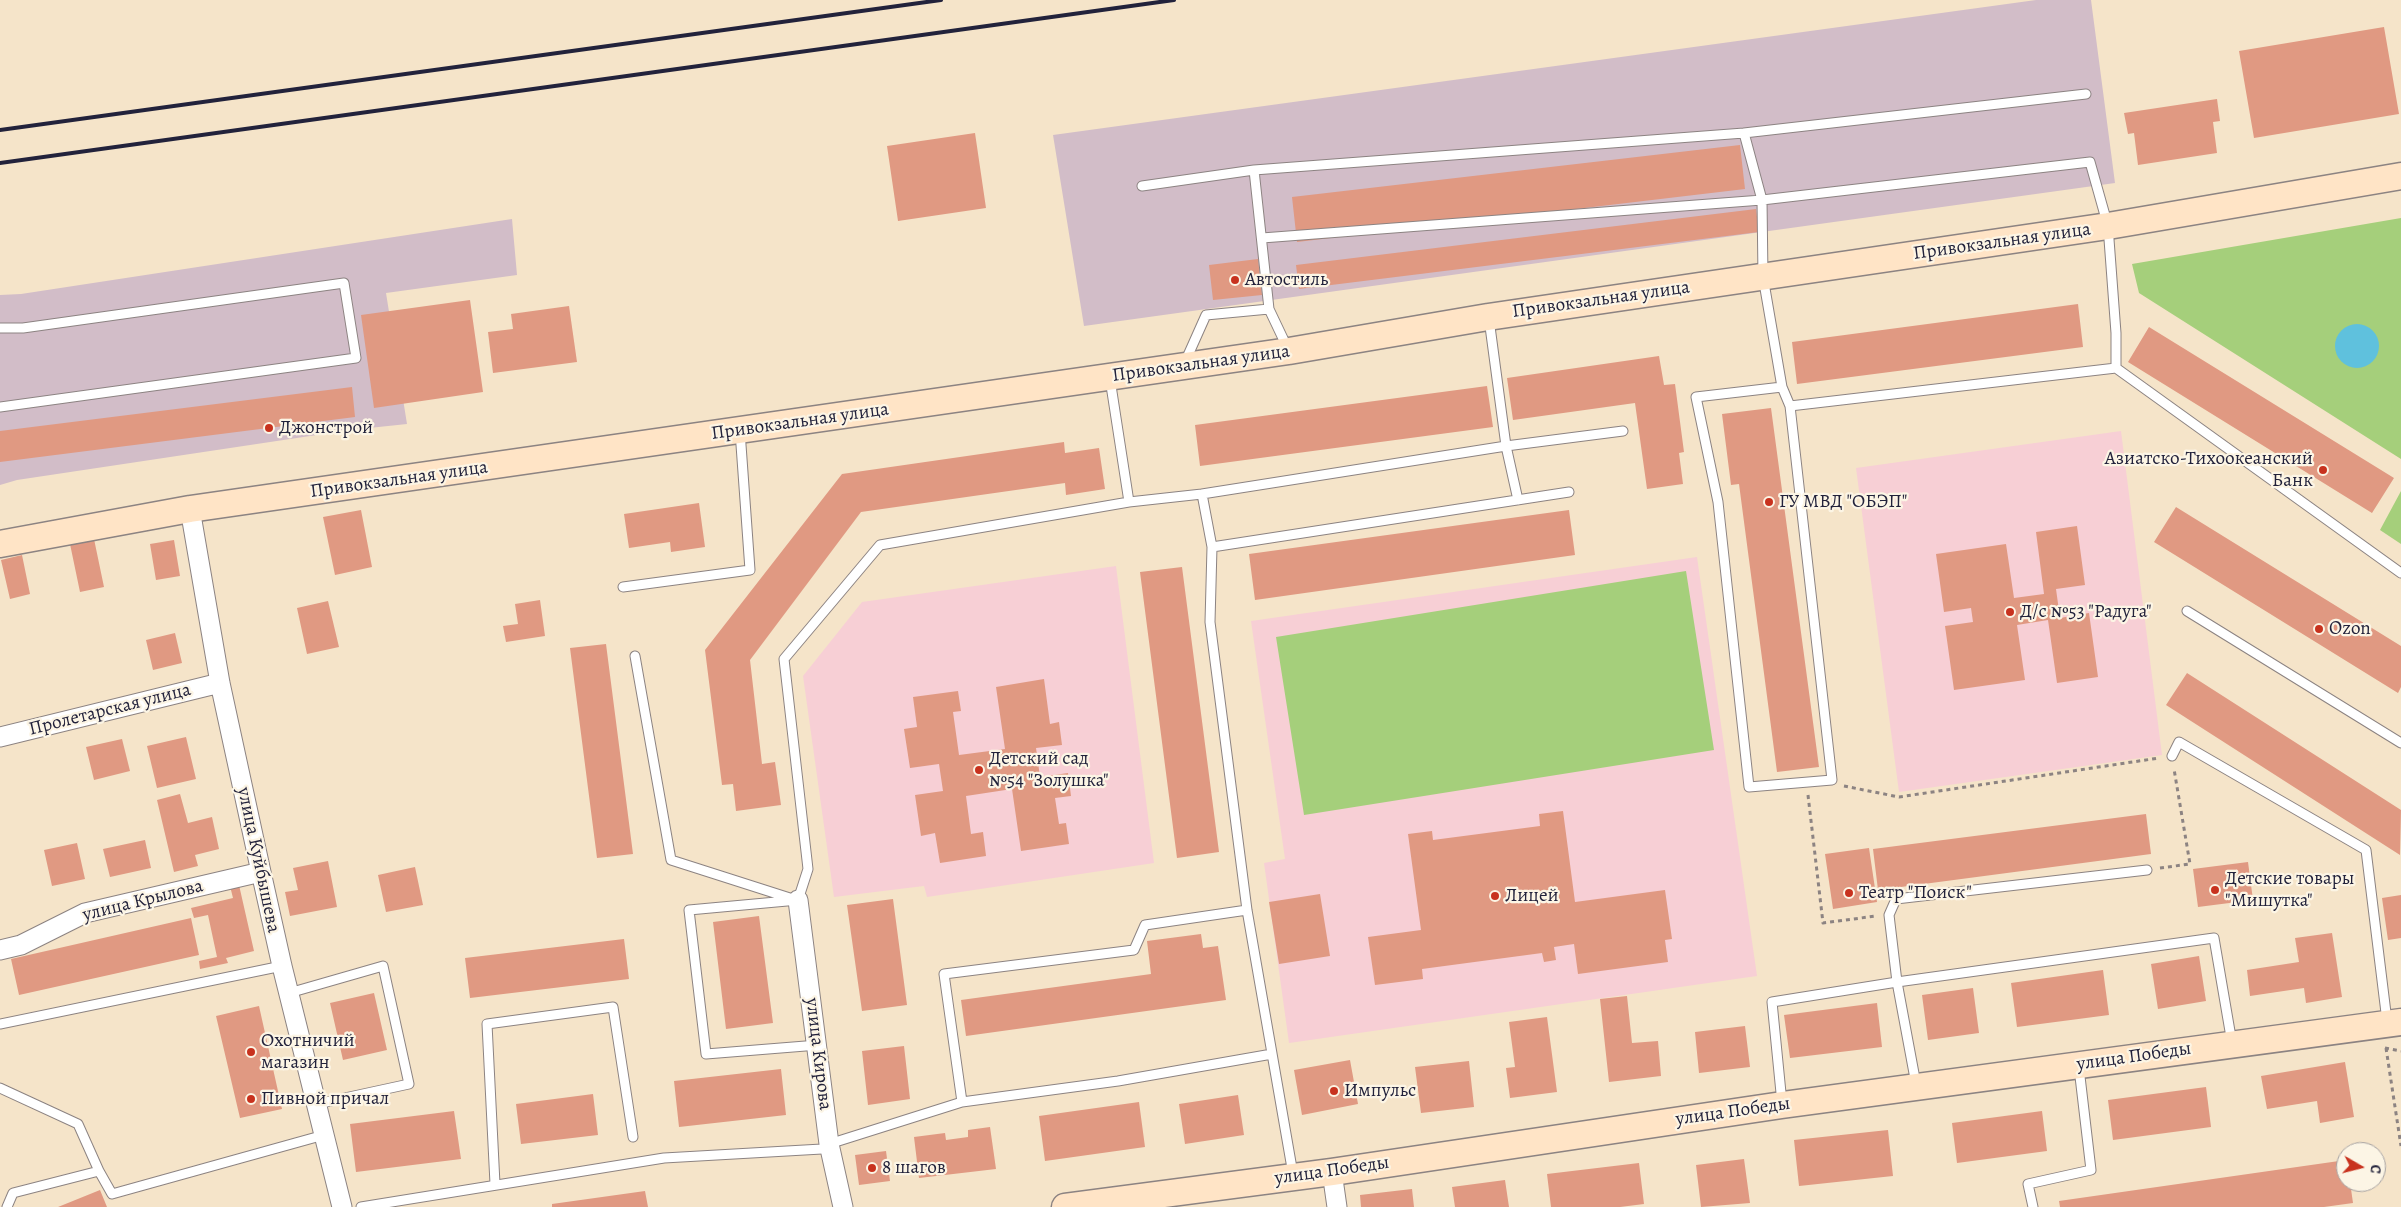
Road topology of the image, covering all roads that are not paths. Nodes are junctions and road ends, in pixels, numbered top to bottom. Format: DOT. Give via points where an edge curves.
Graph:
graph roads {
  1 [pos="2086,94"];
  2 [pos="1744,133"];
  3 [pos="1254,170"];
  4 [pos="2401,176"];
  5 [pos="1142,186"];
  6 [pos="1762,200"];
  7 [pos="2108,226"];
  8 [pos="1262,238"];
  9 [pos="1763,277"];
  10 [pos="1269,309"];
  11 [pos="1488,317"];
  12 [pos="0,328"];
  13 [pos="1289,351"];
  14 [pos="1183,366"];
  15 [pos="2116,368"];
  16 [pos="1110,377"];
  17 [pos="1782,387"];
  18 [pos="1790,406"];
  19 [pos="0,407"];
  20 [pos="740,431"];
  21 [pos="1623,431"];
  22 [pos="1506,446"];
  23 [pos="1569,492"];
  24 [pos="1202,494"];
  25 [pos="1518,500"];
  26 [pos="1129,502"];
  27 [pos="190,509"];
  28 [pos="0,544"];
  29 [pos="1212,547"];
  30 [pos="2401,573"];
  31 [pos="623,587"];
  32 [pos="2188,611"];
  33 [pos="635,656"];
  34 [pos="220,682"];
  35 [pos="0,737"];
  36 [pos="2401,743"];
  37 [pos="2172,756"];
  38 [pos="2147,870"];
  39 [pos="261,872"];
  40 [pos="798,900"];
  41 [pos="1247,910"];
  42 [pos="0,950"];
  43 [pos="282,966"];
  44 [pos="1897,982"];
  45 [pos="289,993"];
  46 [pos="0,1024"];
  47 [pos="2392,1031"];
  48 [pos="2232,1043"];
  49 [pos="818,1044"];
  50 [pos="1272,1054"];
  51 [pos="2079,1065"];
  52 [pos="1917,1087"];
  53 [pos="0,1088"];
  54 [pos="962,1102"];
  55 [pos="317,1104"];
  56 [pos="1782,1105"];
  57 [pos="324,1135"];
  58 [pos="633,1137"];
  59 [pos="829,1144"];
  60 [pos="99,1171"];
  61 [pos="1332,1172"];
  62 [pos="1294,1176"];
  63 [pos="495,1184"];
  64 [pos="7,1207"];
  65 [pos="342,1207"];
  66 [pos="361,1207"];
  67 [pos="843,1207"];
  68 [pos="1065,1207"];
  69 [pos="1337,1207"];
  70 [pos="2032,1207"];
  1 -- 2 [label="lane"];
  2 -- 3 [label="lane"];
  2 -- 6 [label="lane"];
  3 -- 5 [label="lane"];
  3 -- 8 [label="lane"];
  4 -- 7 [label="street, Привокзальная улица"];
  6 -- 7 [label="lane" via="2090,162"];
  6 -- 8 [label="lane"];
  6 -- 9 [label="lane"];
  7 -- 9 [label="street, Привокзальная улица"];
  7 -- 15 [label="lane"];
  8 -- 10 [label="lane"];
  9 -- 11 [label="street, Привокзальная улица"];
  9 -- 17 [label="lane"];
  10 -- 13 [label="lane"];
  10 -- 14 [label="lane" via="1206,315"];
  11 -- 13 [label="street, Привокзальная улица"];
  11 -- 22 [label="lane"];
  12 -- 19 [label="lane" via="23,328 344,284 356,358"];
  13 -- 14 [label="street, Привокзальная улица"];
  14 -- 16 [label="street, Привокзальная улица"];
  15 -- 18 [label="lane"];
  15 -- 30 [label="lane"];
  16 -- 20 [label="street, Привокзальная улица"];
  16 -- 26 [label="lane"];
  17 -- 18 [label="lane"];
  17 -- 18 [label="lane" via="1696,397 1718,502 1749,787 1832,780"];
  20 -- 27 [label="street, Привокзальная улица"];
  20 -- 31 [label="lane" via="750,570"];
  21 -- 22 [label="lane"];
  22 -- 24 [label="lane"];
  22 -- 25 [label="lane"];
  23 -- 25 [label="lane"];
  24 -- 26 [label="lane"];
  24 -- 29 [label="lane"];
  25 -- 29 [label="lane"];
  26 -- 40 [label="lane" via="880,545 784,659 808,869"];
  27 -- 28 [label="street, Привокзальная улица"];
  27 -- 34 [label="street, улица Куйбышева"];
  29 -- 41 [label="lane" via="1210,622"];
  32 -- 36 [label="lane"];
  33 -- 40 [label="lane" via="671,860"];
  34 -- 35 [label="street, Пролетарская улица"];
  34 -- 39 [label="street, улица Куйбышева"];
  37 -- 47 [label="lane" via="2179,742 2366,850"];
  38 -- 44 [label="lane" via="1896,899 1889,915"];
  39 -- 42 [label="street, улица Крылова" via="85,913 21,945"];
  39 -- 43 [label="street, улица Куйбышева"];
  40 -- 49 [label="street, улица Кирова"];
  40 -- 49 [label="lane" via="689,910 706,1054"];
  41 -- 50 [label="lane"];
  41 -- 54 [label="lane" via="1146,925 1134,950 944,974"];
  43 -- 45 [label="street, улица Куйбышева"];
  43 -- 46 [label="lane"];
  44 -- 48 [label="lane" via="2214,938"];
  44 -- 52 [label="lane"];
  44 -- 56 [label="lane" via="1772,1002"];
  45 -- 55 [label="street, улица Куйбышева"];
  45 -- 55 [label="lane" via="383,966 409,1084"];
  47 -- 48 [label="street, улица Победы"];
  48 -- 51 [label="street, улица Победы"];
  49 -- 59 [label="street, улица Кирова"];
  50 -- 54 [label="lane"];
  50 -- 62 [label="lane"];
  51 -- 52 [label="street, улица Победы"];
  51 -- 70 [label="lane" via="2091,1170 2028,1184"];
  52 -- 56 [label="street, улица Победы"];
  53 -- 60 [label="lane" via="78,1124"];
  54 -- 59 [label="lane"];
  55 -- 57 [label="street, улица Куйбышева"];
  56 -- 61 [label="street, улица Победы"];
  57 -- 60 [label="lane" via="112,1194"];
  57 -- 65 [label="street, улица Куйбышева"];
  58 -- 63 [label="lane" via="613,1007 487,1024"];
  59 -- 63 [label="lane" via="822,1149 664,1158"];
  59 -- 67 [label="street, улица Кирова"];
  60 -- 64 [label="lane" via="13,1193"];
  61 -- 62 [label="street, улица Победы"];
  61 -- 69 [label="street"];
  62 -- 68 [label="street, улица Победы"];
  63 -- 66 [label="lane"];
}
